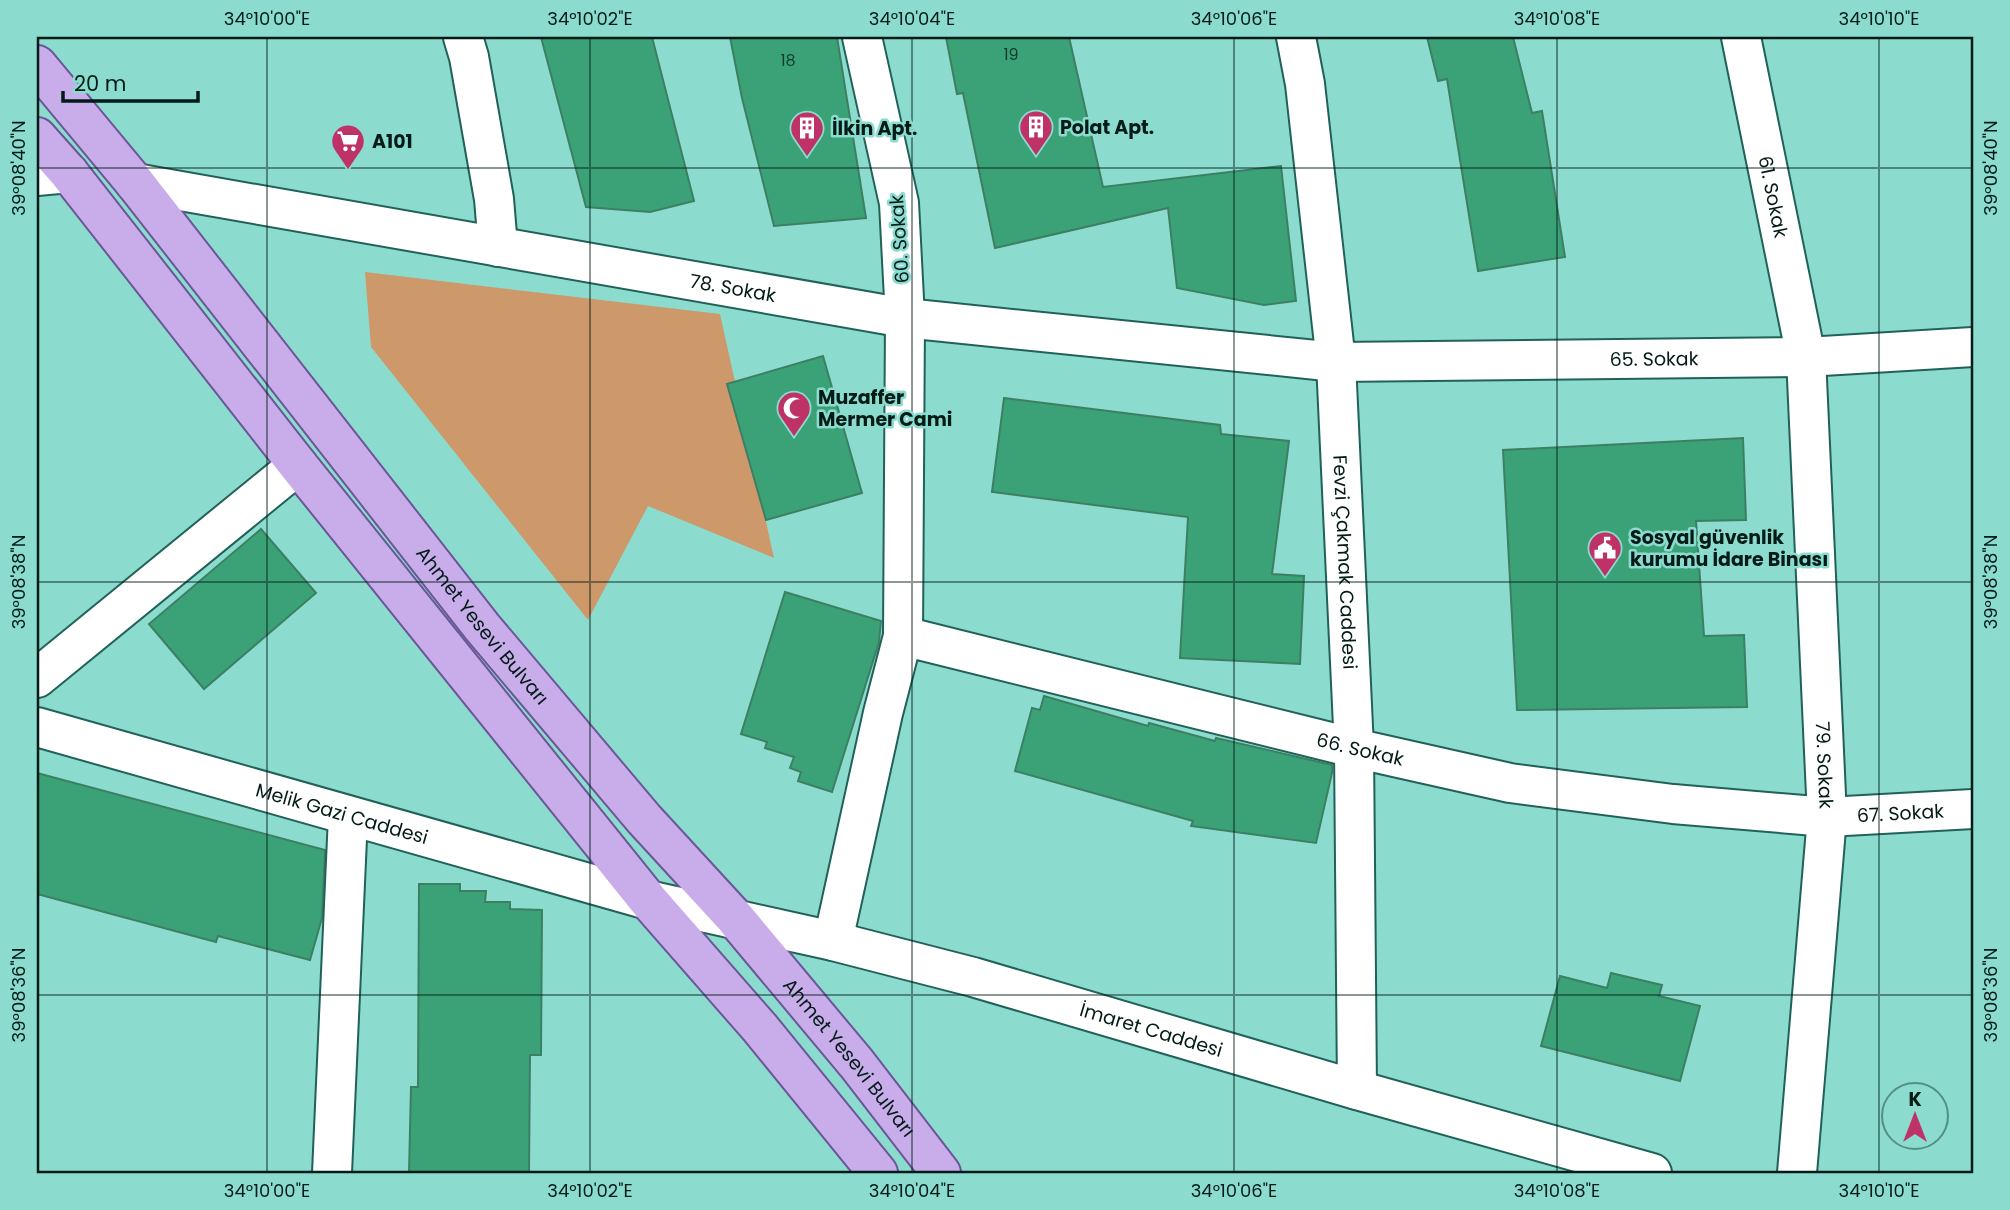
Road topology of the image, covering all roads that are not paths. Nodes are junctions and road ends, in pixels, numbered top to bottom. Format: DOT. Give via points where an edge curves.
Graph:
graph roads {
  1 [pos="463,37"];
  2 [pos="862,37"];
  3 [pos="1296,37"];
  4 [pos="1741,37"];
  5 [pos="37,65"];
  6 [pos="37,137"];
  7 [pos="53,174"];
  8 [pos="135,183"];
  9 [pos="498,247"];
  10 [pos="905,318"];
  11 [pos="1973,347"];
  12 [pos="1806,357"];
  13 [pos="1336,362"];
  14 [pos="298,465"];
  15 [pos="903,636"];
  16 [pos="37,678"];
  17 [pos="37,727"];
  18 [pos="1354,748"];
  19 [pos="1973,809"];
  20 [pos="348,816"];
  21 [pos="1827,817"];
  22 [pos="648,900"];
  23 [pos="735,918"];
  24 [pos="833,941"];
  25 [pos="1357,1090"];
  26 [pos="332,1173"];
  27 [pos="878,1173"];
  28 [pos="941,1173"];
  29 [pos="1653,1173"];
  30 [pos="1797,1173"];
  1 -- 9 [label="street" via="494,199"];
  2 -- 10 [label="street, 60. Sokak" via="899,203"];
  3 -- 13 [label="street, Fevzi Çakmak Caddesi"];
  4 -- 12 [label="street, 61. Sokak"];
  5 -- 8 [label="main road, Ahmet Yesevi Bulvarı"];
  6 -- 7 [label="main road"];
  7 -- 14 [label="main road"];
  8 -- 9 [label="street, 78. Sokak"];
  8 -- 23 [label="main road, Ahmet Yesevi Bulvarı" via="482,627 644,819"];
  9 -- 10 [label="street, 78. Sokak"];
  10 -- 13 [label="street, 78. Sokak"];
  10 -- 15 [label="street, 60. Sokak"];
  11 -- 12 [label="street, 65. Sokak"];
  12 -- 13 [label="street, 65. Sokak"];
  12 -- 21 [label="street, 79. Sokak"];
  13 -- 18 [label="street, Fevzi Çakmak Caddesi"];
  14 -- 16 [label="street"];
  14 -- 22 [label="main road"];
  15 -- 18 [label="street, 66. Sokak"];
  15 -- 24 [label="street, 60. Sokak"];
  17 -- 20 [label="street, Melik Gazi Caddesi"];
  18 -- 21 [label="street, 66. Sokak" via="1510,783"];
  18 -- 25 [label="street, Fevzi Çakmak Caddesi"];
  19 -- 21 [label="street, 67. Sokak"];
  20 -- 22 [label="street, Melik Gazi Caddesi"];
  20 -- 26 [label="street"];
  21 -- 30 [label="street, 79. Sokak"];
  22 -- 23 [label="street, İmaret Caddesi"];
  22 -- 27 [label="main road"];
  23 -- 24 [label="street, İmaret Caddesi"];
  23 -- 28 [label="main road, Ahmet Yesevi Bulvarı"];
  24 -- 25 [label="street, İmaret Caddesi"];
  25 -- 29 [label="street, İmaret Caddesi"];
}
